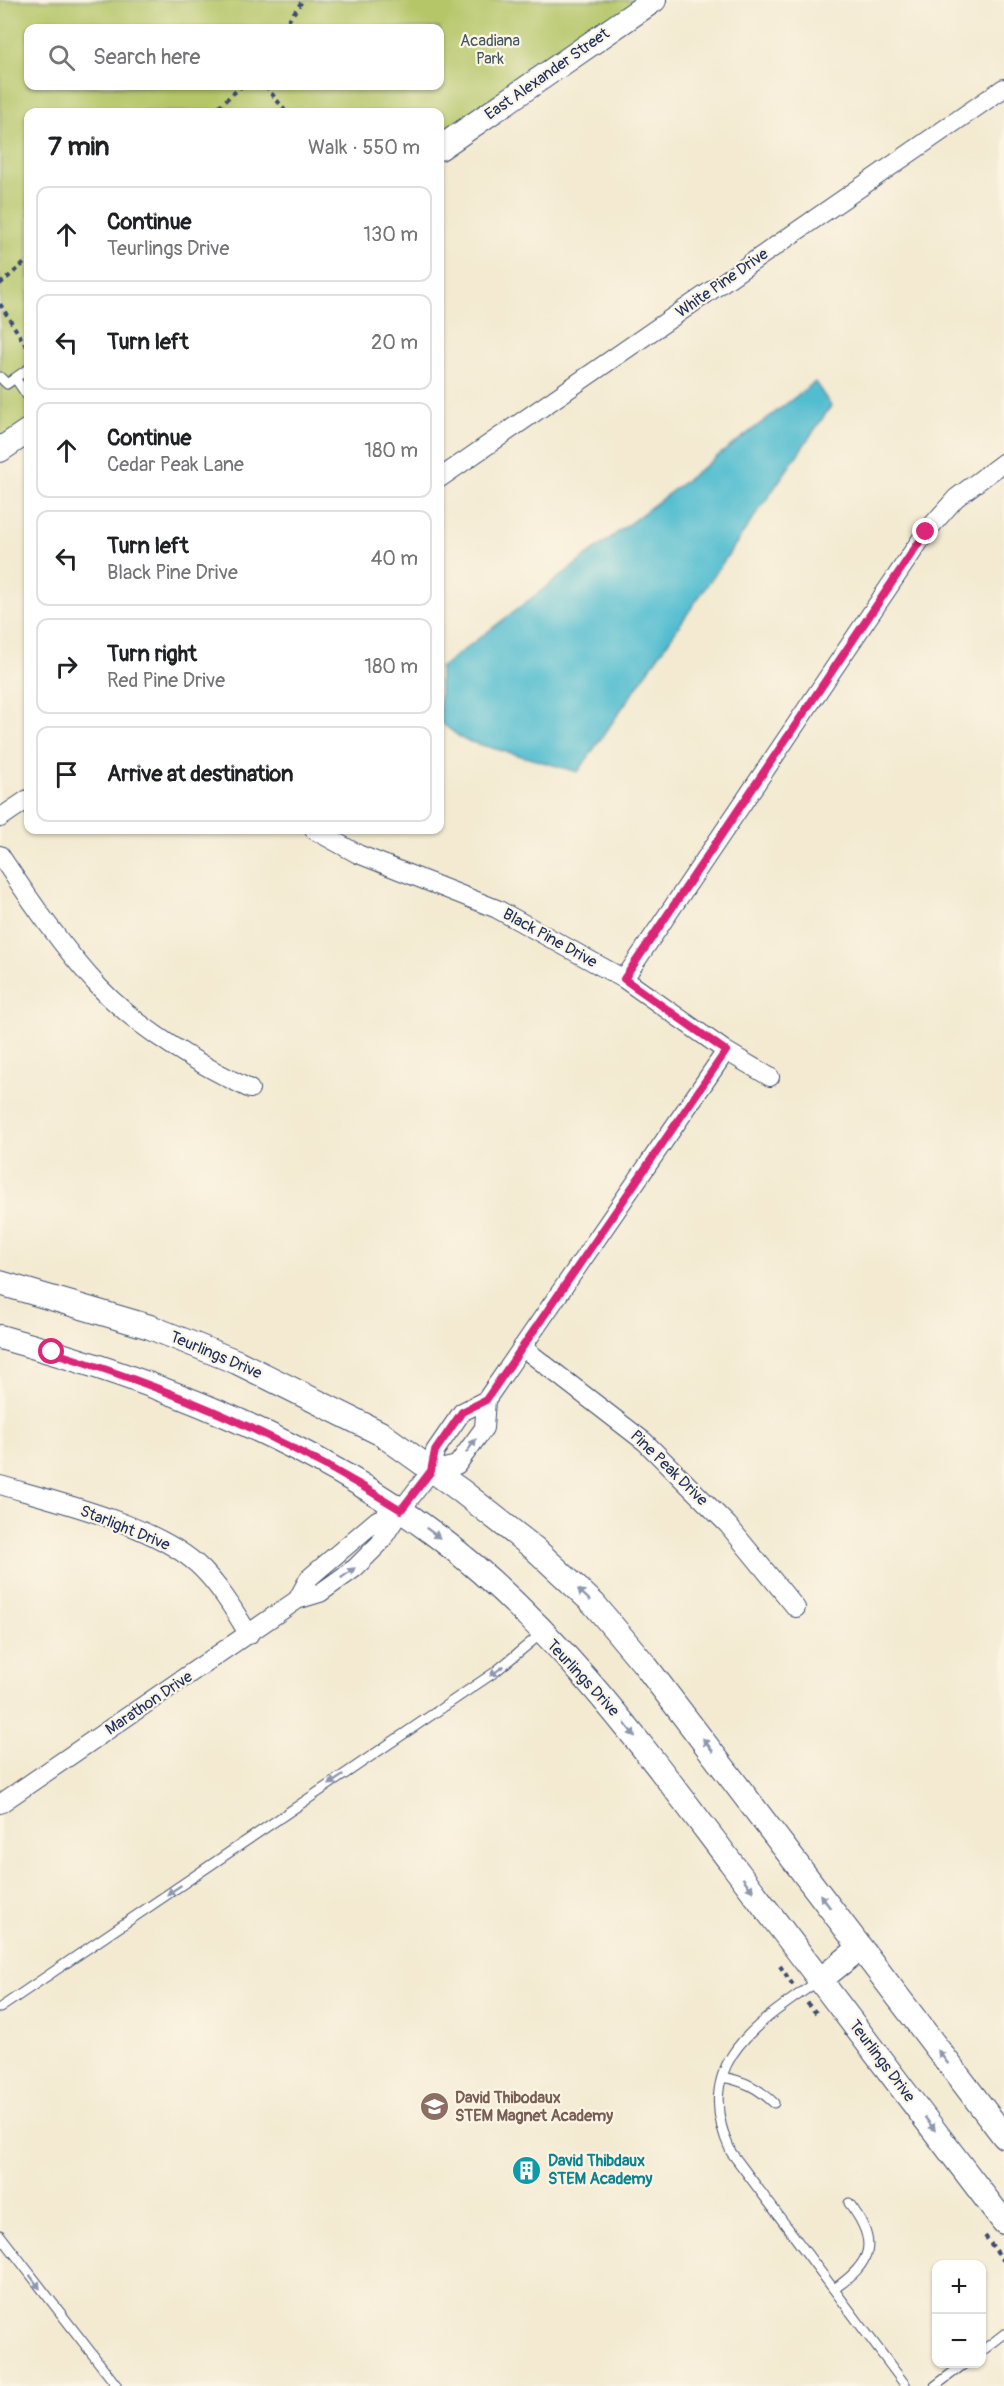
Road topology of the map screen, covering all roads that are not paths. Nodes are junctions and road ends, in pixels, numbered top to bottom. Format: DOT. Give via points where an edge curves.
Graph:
graph roads {
  1 [pos="654,0"];
  2 [pos="1004,88"];
  3 [pos="444,145"];
  4 [pos="24,372"];
  5 [pos="0,377"];
  6 [pos="15,378"];
  7 [pos="24,391"];
  8 [pos="24,434"];
  9 [pos="0,450"];
  10 [pos="1004,462"];
  11 [pos="444,475"];
  12 [pos="24,802"];
  13 [pos="0,818"];
  14 [pos="321,834"];
  15 [pos="0,855"];
  16 [pos="624,979"];
  17 [pos="726,1051"];
  18 [pos="770,1077"];
  19 [pos="250,1089"];
  20 [pos="0,1282"];
  21 [pos="0,1337"];
  22 [pos="522,1347"];
  23 [pos="486,1400"];
  24 [pos="431,1471"];
  25 [pos="0,1485"];
  26 [pos="401,1510"];
  27 [pos="796,1608"];
  28 [pos="542,1634"];
  29 [pos="249,1635"];
  30 [pos="0,1804"];
  31 [pos="860,1948"];
  32 [pos="820,1980"];
  33 [pos="0,2008"];
  34 [pos="722,2077"];
  35 [pos="774,2103"];
  36 [pos="1004,2136"];
  37 [pos="849,2203"];
  38 [pos="1004,2222"];
  39 [pos="0,2235"];
  40 [pos="834,2289"];
  41 [pos="1004,2334"];
  42 [pos="986,2347"];
  43 [pos="959,2368"];
  44 [pos="117,2386"];
  45 [pos="906,2386"];
  46 [pos="935,2386"];
  1 -- 3 [label="street, East Alexander Street"];
  2 -- 11 [label="street, White Pine Drive"];
  4 -- 6 [label="lane"];
  5 -- 6 [label="lane" via="7,384"];
  6 -- 7 [label="lane"];
  8 -- 9 [label="street"];
  10 -- 16 [label="street" via="956,498 926,532"];
  12 -- 13 [label="street"];
  14 -- 16 [label="street, Black Pine Drive" via="358,854 497,909"];
  15 -- 19 [label="street" via="32,903 100,987 154,1034 204,1067"];
  16 -- 17 [label="street, Black Pine Drive"];
  17 -- 18 [label="street, Black Pine Drive"];
  17 -- 22 [label="street"];
  20 -- 24 [label="street, Teurlings Drive" via="150,1327 237,1362 380,1433"];
  21 -- 26 [label="street, Teurlings Drive" via="132,1377 216,1411 330,1467"];
  22 -- 23 [label="street"];
  22 -- 27 [label="street, Pine Peak Drive" via="645,1442 728,1525"];
  23 -- 24 [label="street, Marathon Drive" via="462,1412 435,1451"];
  24 -- 23 [label="street, one-way" via="457,1466 484,1428"];
  24 -- 26 [label="street, Marathon Drive"];
  31 -- 24 [label="street, Teurlings Drive, one-way" via="695,1728 594,1604 535,1549"];
  25 -- 29 [label="street, Starlight Drive" via="116,1522 179,1550 214,1583"];
  26 -- 28 [label="street, Teurlings Drive, one-way" via="501,1589"];
  26 -- 29 [label="street, Marathon Drive" via="391,1529 356,1568 320,1593 297,1600"];
  28 -- 32 [label="street, Teurlings Drive, one-way" via="604,1699"];
  28 -- 33 [label="lane, one-way" via="495,1672"];
  29 -- 30 [label="street, Marathon Drive"];
  31 -- 32 [label="street"];
  36 -- 31 [label="street, Teurlings Drive, one-way"];
  32 -- 34 [label="lane" via="747,2033 732,2053"];
  32 -- 38 [label="street, Teurlings Drive, one-way"];
  34 -- 35 [label="lane" via="752,2085"];
  34 -- 40 [label="lane" via="718,2106 721,2131 731,2152"];
  37 -- 40 [label="lane" via="862,2220 868,2248 864,2263"];
  39 -- 44 [label="lane, one-way"];
  40 -- 45 [label="lane"];
  41 -- 42 [label="lane"];
  43 -- 46 [label="lane"];
}
